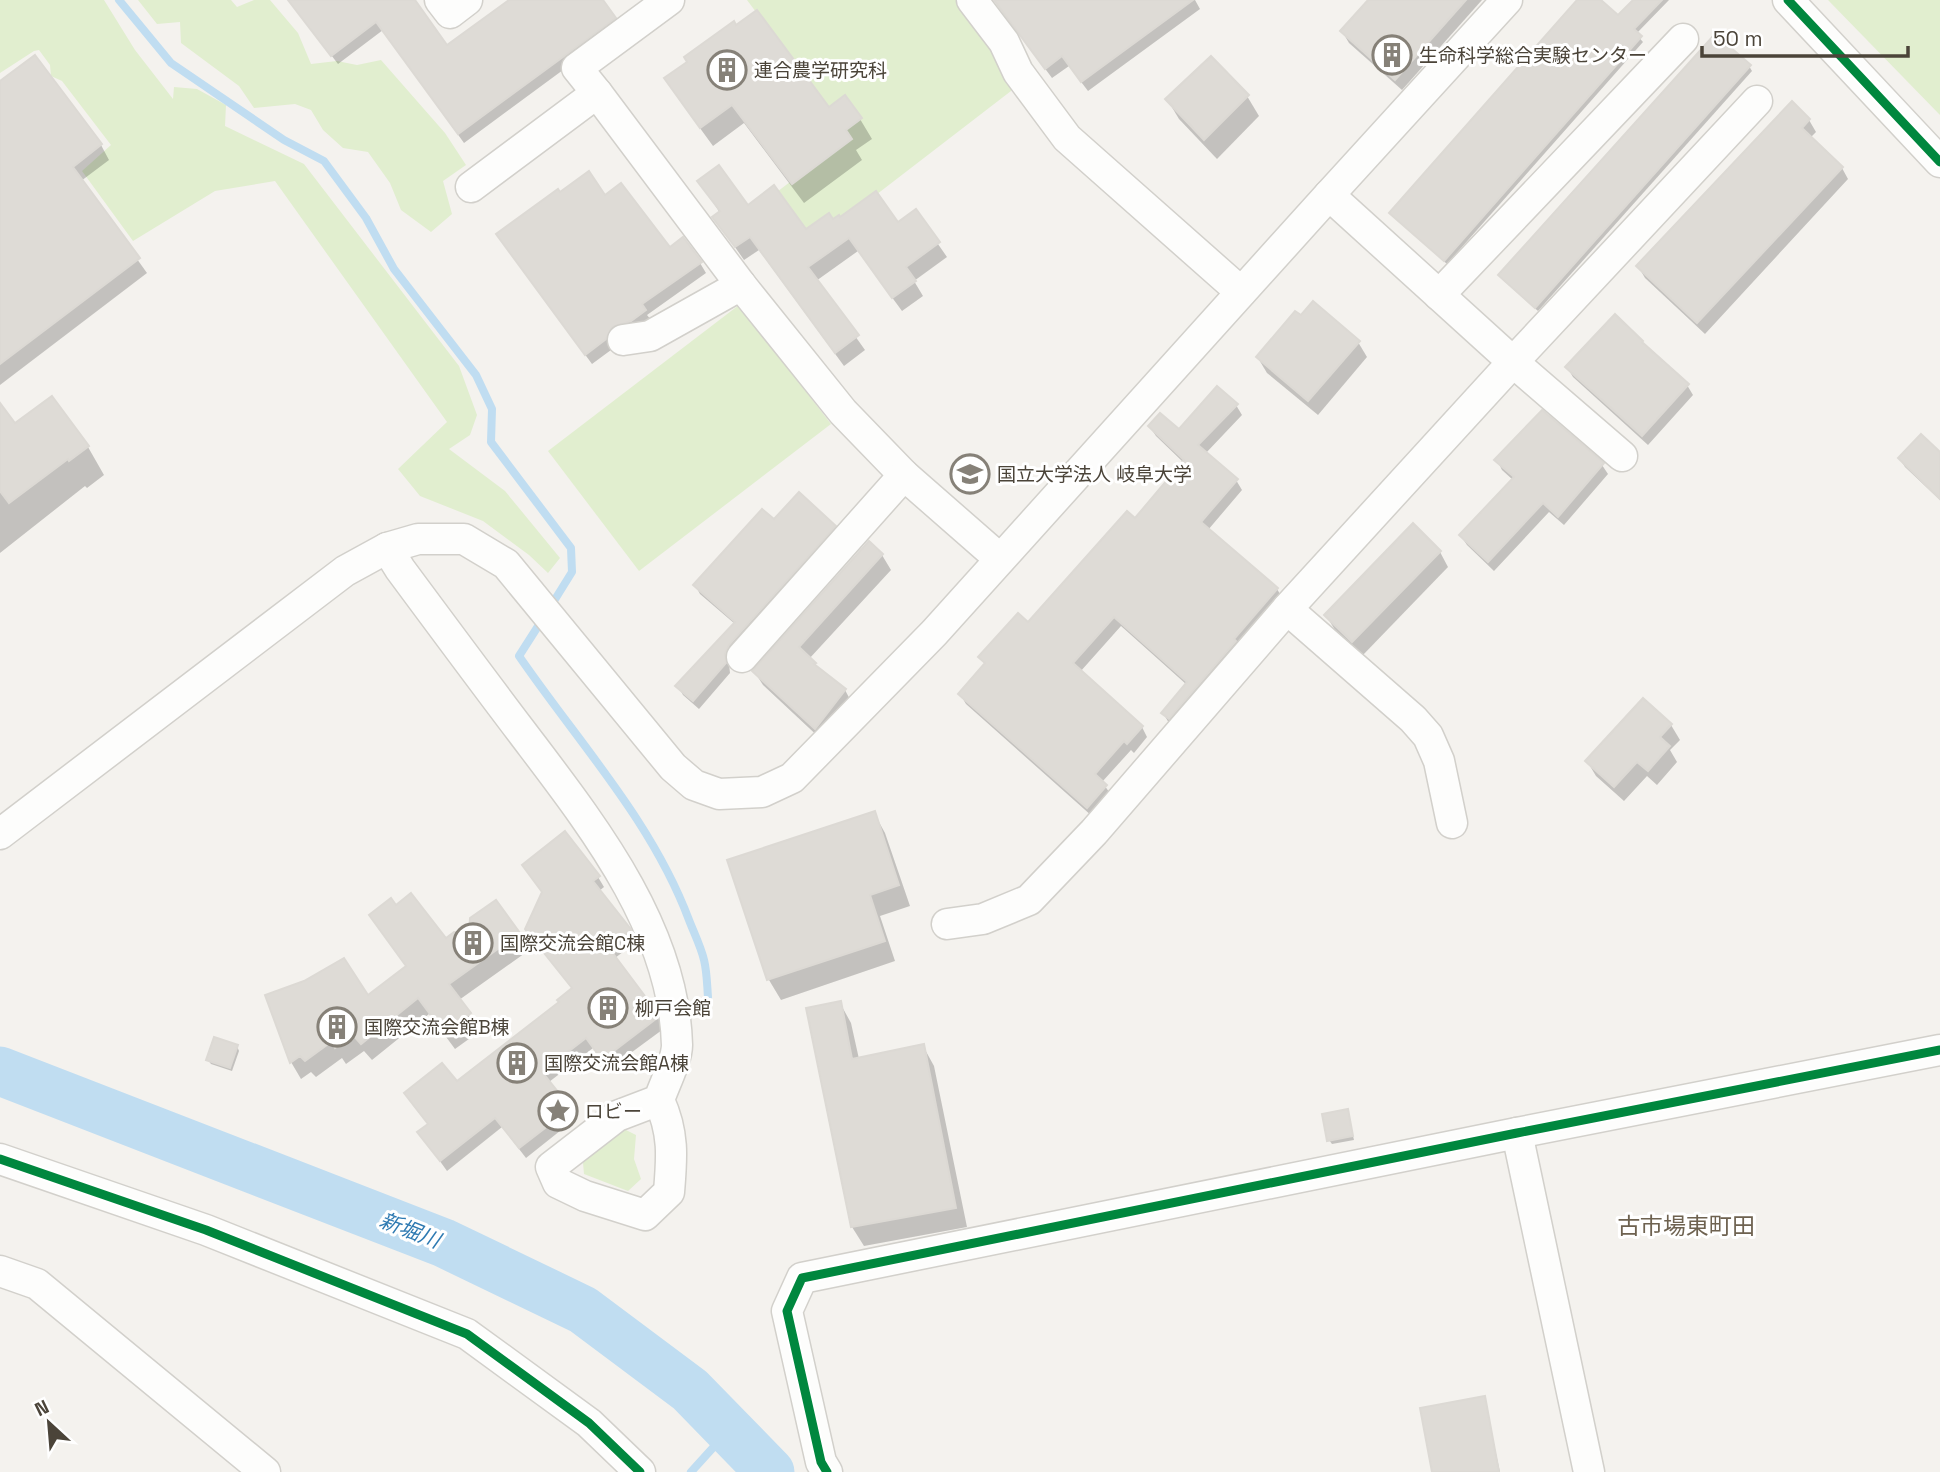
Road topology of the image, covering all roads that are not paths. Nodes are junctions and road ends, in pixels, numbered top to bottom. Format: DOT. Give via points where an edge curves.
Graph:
graph roads {
  1 [pos="440,0"];
  2 [pos="467,0"];
  3 [pos="669,0"];
  4 [pos="972,0"];
  5 [pos="1507,0"];
  6 [pos="1788,0"];
  7 [pos="635,10"];
  8 [pos="1683,39"];
  9 [pos="597,93"];
  10 [pos="1757,101"];
  11 [pos="1940,162"];
  12 [pos="471,187"];
  13 [pos="1329,195"];
  14 [pos="741,285"];
  15 [pos="1241,292"];
  16 [pos="1439,295"];
  17 [pos="623,340"];
  18 [pos="1513,362"];
  19 [pos="1622,457"];
  20 [pos="904,475"];
  21 [pos="387,548"];
  22 [pos="1000,559"];
  23 [pos="1287,609"];
  24 [pos="742,657"];
  25 [pos="1452,823"];
  26 [pos="0,834"];
  27 [pos="947,924"];
  28 [pos="1940,1051"];
  29 [pos="659,1100"];
  30 [pos="1517,1133"];
  31 [pos="0,1159"];
  32 [pos="0,1271"];
  33 [pos="265,1472"];
  34 [pos="640,1472"];
  35 [pos="827,1472"];
  36 [pos="1589,1472"];
  1 -- 2 [label="street" via="450,13"];
  3 -- 7 [label="street"];
  4 -- 15 [label="street" via="1068,138"];
  5 -- 13 [label="street"];
  6 -- 11 [label="street"];
  7 -- 9 [label="street" via="578,68"];
  8 -- 16 [label="street"];
  9 -- 12 [label="street"];
  9 -- 14 [label="street"];
  10 -- 18 [label="street"];
  13 -- 15 [label="street"];
  13 -- 16 [label="street"];
  14 -- 17 [label="street" via="650,336"];
  14 -- 20 [label="street" via="844,412"];
  15 -- 22 [label="street"];
  16 -- 18 [label="street"];
  18 -- 19 [label="street"];
  18 -- 23 [label="street"];
  20 -- 22 [label="street"];
  20 -- 24 [label="street"];
  21 -- 22 [label="street" via="418,539 464,539 506,564 673,767 694,785 719,794 762,792 792,778"];
  21 -- 26 [label="street" via="345,571"];
  21 -- 29 [label="street" via="588,821 624,878 649,929 671,995 677,1048"];
  23 -- 25 [label="street" via="1428,736 1439,761"];
  23 -- 27 [label="street" via="1094,832 1029,900 983,919"];
  28 -- 30 [label="street"];
  30 -- 35 [label="street" via="802,1278 787,1311"];
  30 -- 36 [label="street"];
  31 -- 34 [label="street" via="206,1230 467,1334 589,1423"];
  32 -- 33 [label="street" via="37,1284"];
}
